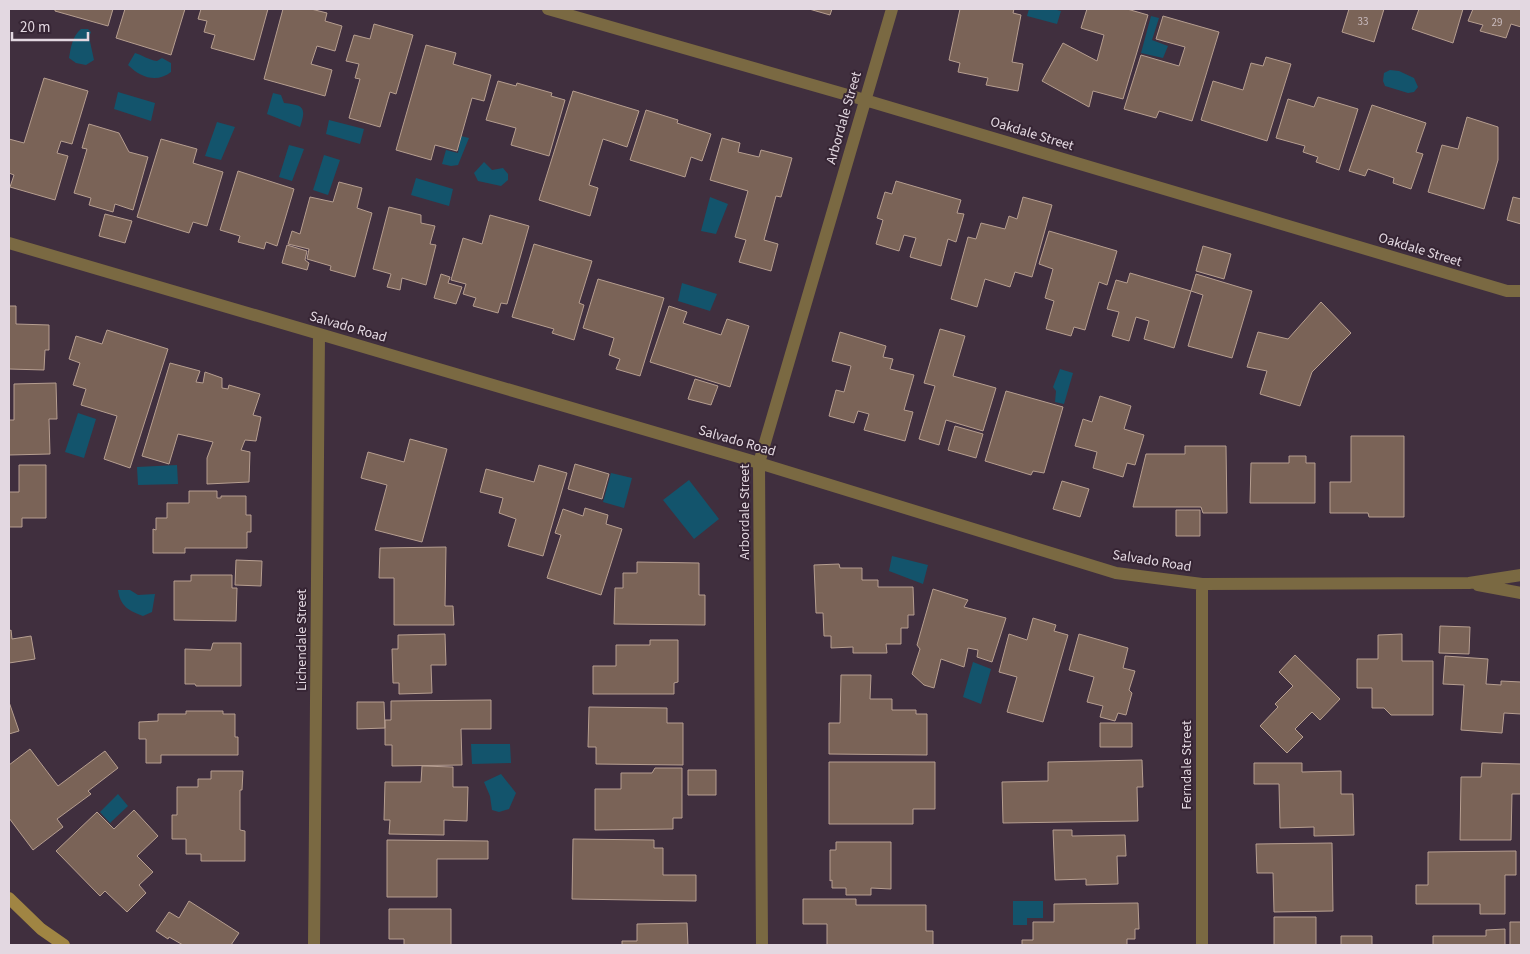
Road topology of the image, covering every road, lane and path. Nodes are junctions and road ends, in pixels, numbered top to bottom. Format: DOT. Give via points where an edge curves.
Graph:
graph roads {
  1 [pos="548,9"];
  2 [pos="892,9"];
  3 [pos="865,100"];
  4 [pos="9,244"];
  5 [pos="1507,291"];
  6 [pos="1521,291"];
  7 [pos="1521,301"];
  8 [pos="319,334"];
  9 [pos="759,462"];
  10 [pos="1521,575"];
  11 [pos="1469,583"];
  12 [pos="1202,584"];
  13 [pos="1521,593"];
  14 [pos="9,898"];
  15 [pos="64,945"];
  16 [pos="314,945"];
  17 [pos="762,945"];
  18 [pos="1202,945"];
  1 -- 3 [label="street, Oakdale Street"];
  2 -- 3 [label="street, Arbordale Street"];
  3 -- 5 [label="street, Oakdale Street"];
  3 -- 9 [label="street, Arbordale Street"];
  4 -- 8 [label="street, Salvado Road"];
  5 -- 6 [label="street, Oakdale Street"];
  5 -- 7 [label="street, Oakdale Street"];
  8 -- 9 [label="street, Salvado Road"];
  8 -- 16 [label="street, Lichendale Street"];
  9 -- 12 [label="street, Salvado Road" via="1116,573"];
  9 -- 17 [label="street, Arbordale Street"];
  10 -- 11 [label="street, Salvado Road"];
  11 -- 12 [label="street, Salvado Road"];
  11 -- 13 [label="street, Salvado Road"];
  12 -- 18 [label="street, Ferndale Street"];
  14 -- 15 [label="street"];
}
